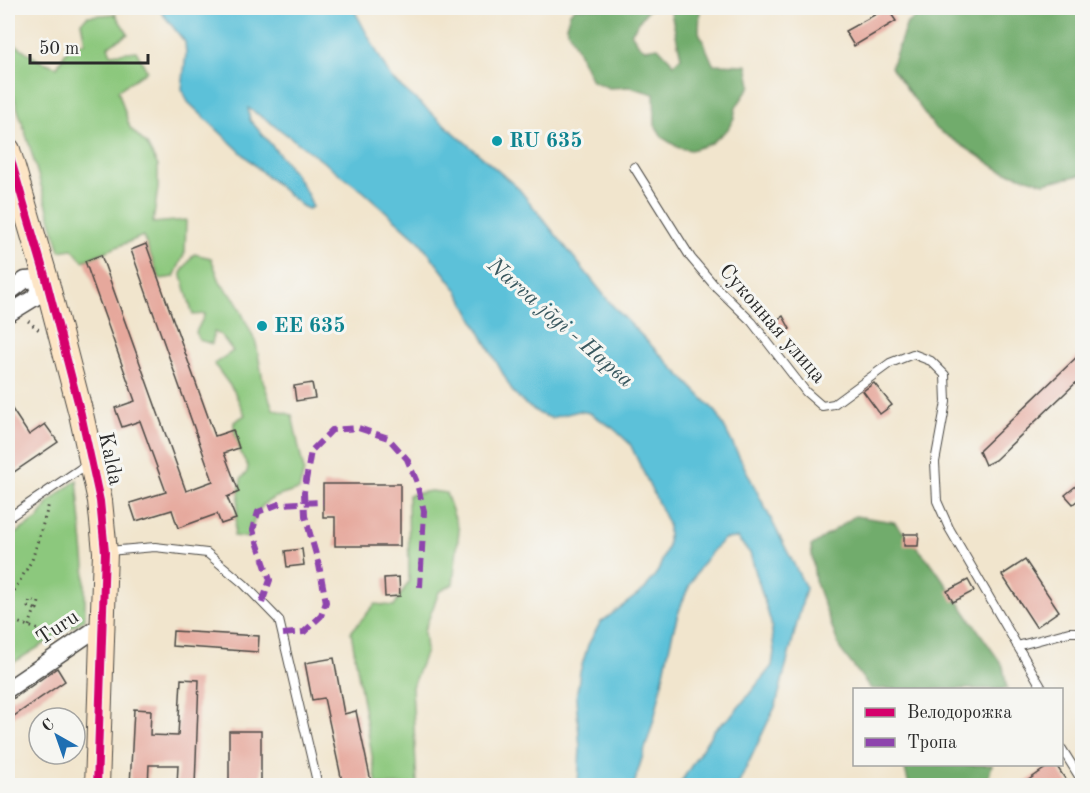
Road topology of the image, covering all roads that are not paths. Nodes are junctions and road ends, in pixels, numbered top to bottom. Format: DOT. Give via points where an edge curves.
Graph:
graph roads {
  1 [pos="8,150"];
  2 [pos="634,167"];
  3 [pos="46,279"];
  4 [pos="8,292"];
  5 [pos="14,311"];
  6 [pos="92,462"];
  7 [pos="8,518"];
  8 [pos="105,552"];
  9 [pos="103,624"];
  10 [pos="1083,632"];
  11 [pos="1017,645"];
  12 [pos="1042,688"];
  13 [pos="8,689"];
  14 [pos="1063,751"];
  15 [pos="1083,781"];
  16 [pos="97,786"];
  17 [pos="318,786"];
  1 -- 3 [label="street, Kalda"];
  2 -- 11 [label="lane, Суконная улица" via="691,258 752,322 822,406 834,404 890,363 913,354 931,361 945,375 946,402 935,462 937,501"];
  3 -- 4 [label="street" via="26,280"];
  3 -- 5 [label="street" via="34,298"];
  3 -- 6 [label="street, Kalda"];
  6 -- 7 [label="lane"];
  6 -- 8 [label="street, Kalda"];
  8 -- 9 [label="street, Kalda"];
  8 -- 17 [label="lane" via="155,547 207,553 279,620"];
  9 -- 13 [label="street, Turu"];
  9 -- 16 [label="street, Kalda"];
  10 -- 11 [label="lane"];
  11 -- 12 [label="lane, Суконная улица"];
  14 -- 15 [label="lane"];
}
